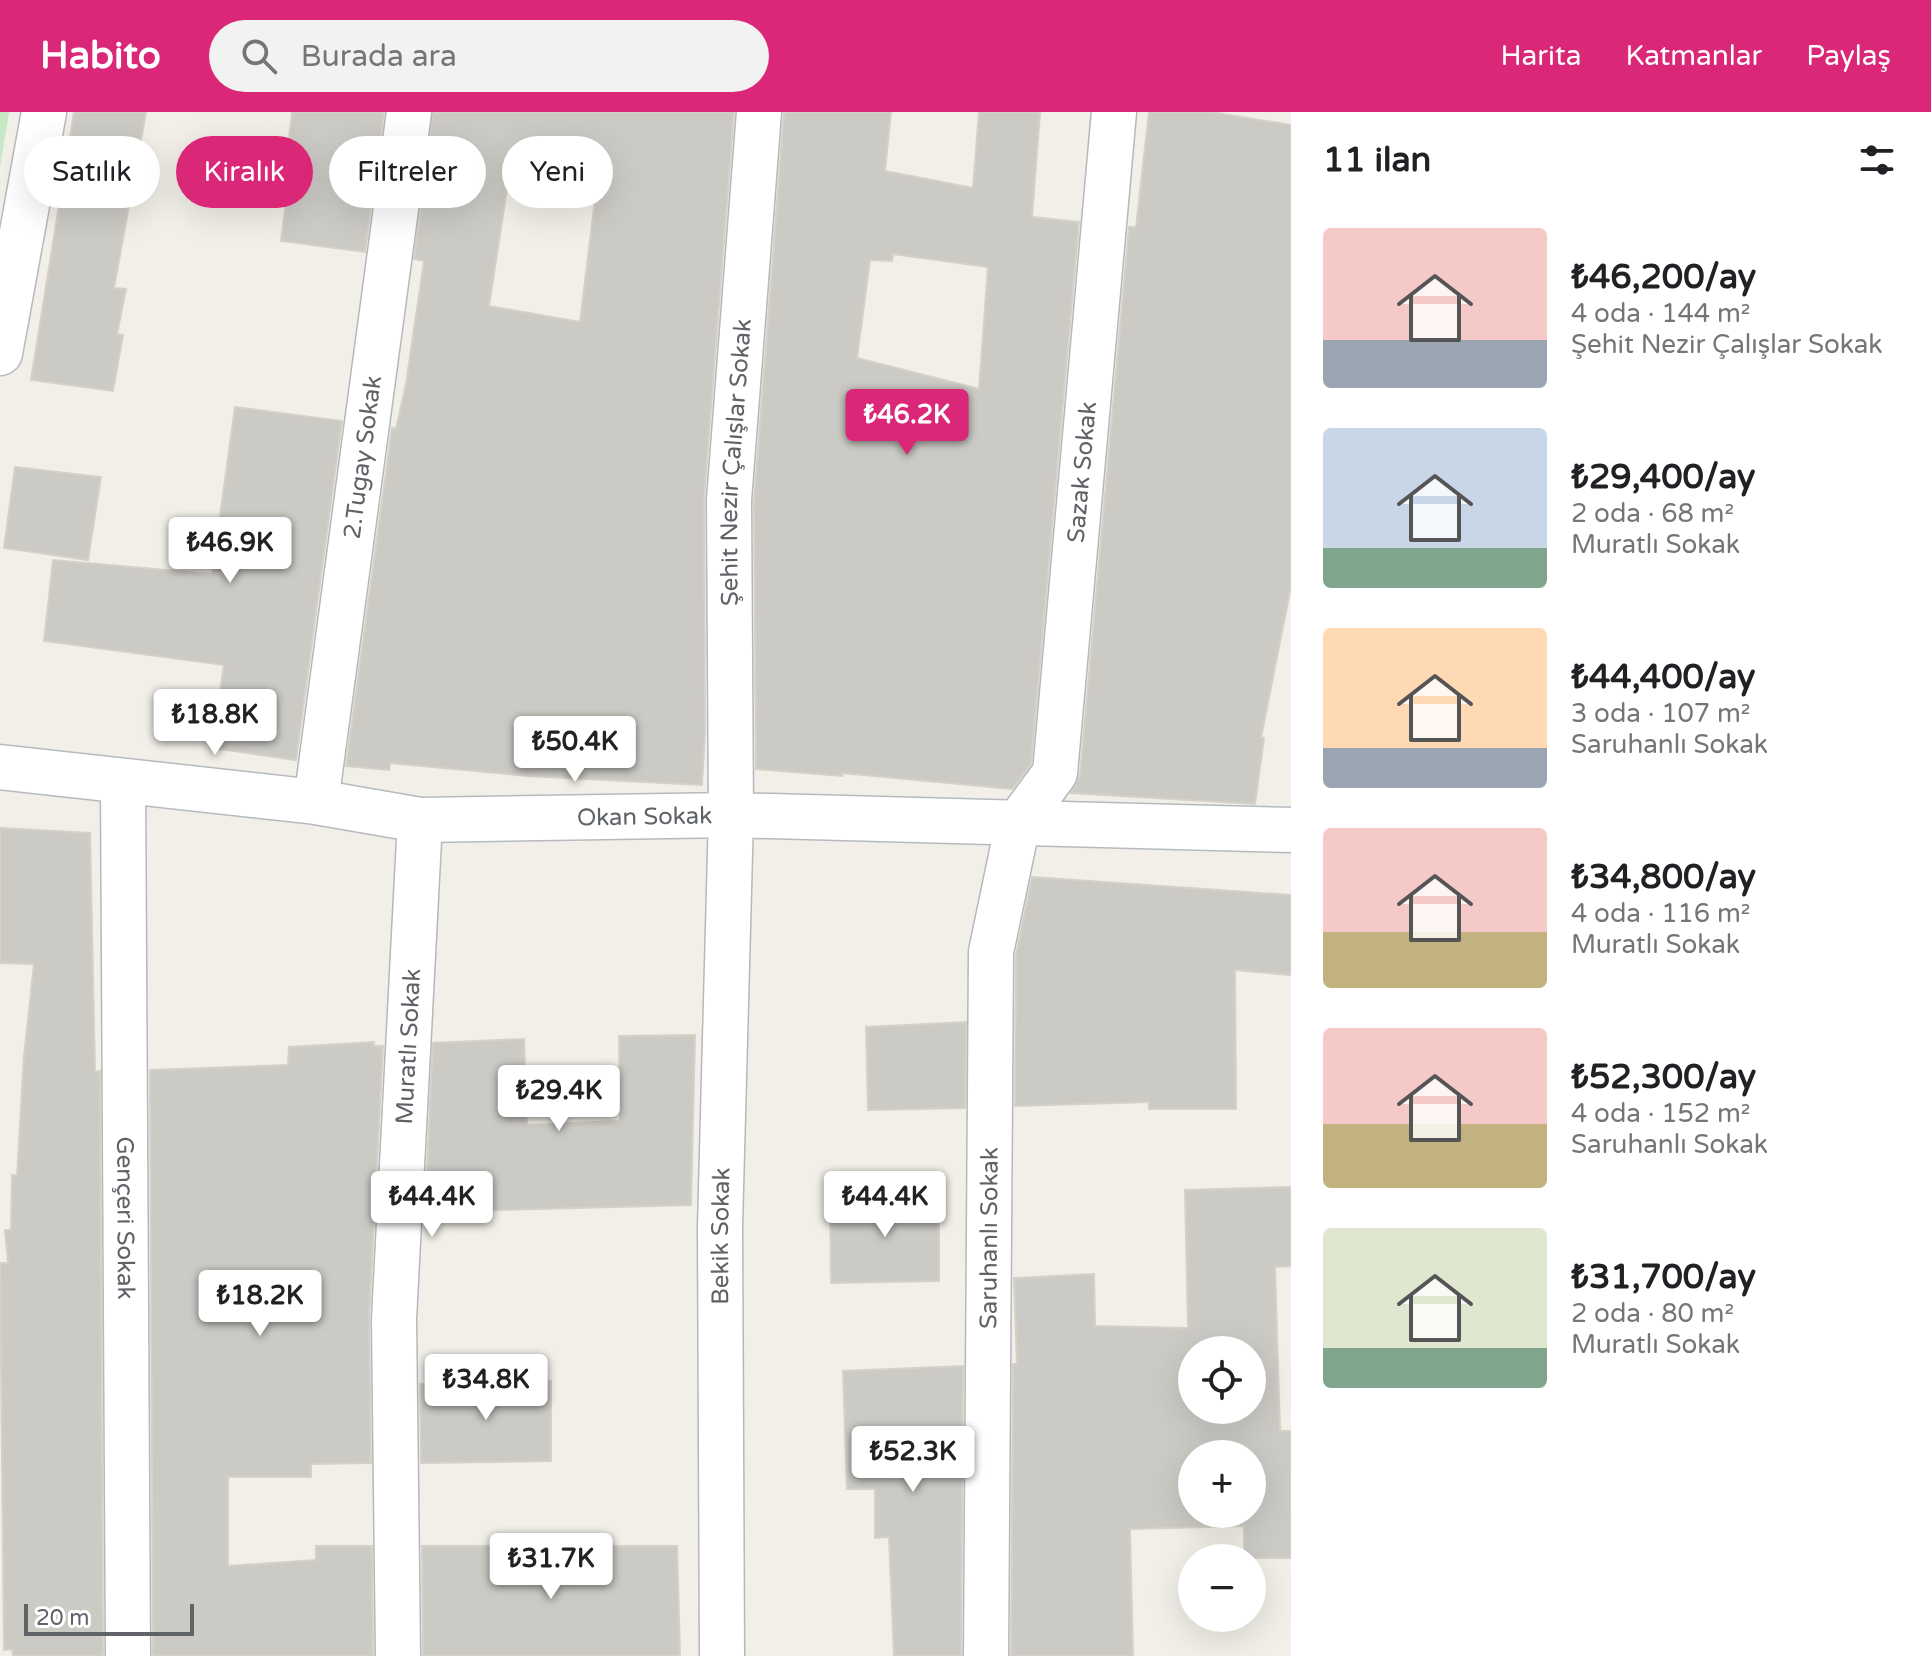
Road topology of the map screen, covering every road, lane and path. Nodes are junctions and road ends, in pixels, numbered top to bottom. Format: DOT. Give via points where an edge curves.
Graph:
graph roads {
  1 [pos="44,112"];
  2 [pos="409,112"];
  3 [pos="759,112"];
  4 [pos="1114,112"];
  5 [pos="0,353"];
  6 [pos="0,767"];
  7 [pos="123,782"];
  8 [pos="316,802"];
  9 [pos="731,815"];
  10 [pos="420,820"];
  11 [pos="1018,823"];
  12 [pos="1291,830"];
  13 [pos="128,1656"];
  14 [pos="398,1656"];
  15 [pos="722,1656"];
  16 [pos="986,1656"];
  1 -- 5 [label="street"];
  2 -- 8 [label="street, 2.Tugay Sokak"];
  3 -- 9 [label="street, Şehit Nezir Çalışlar Sokak" via="729,500"];
  4 -- 11 [label="street, Sazak Sokak" via="1055,773"];
  6 -- 7 [label="street, Okan Sokak"];
  7 -- 8 [label="street, Okan Sokak"];
  7 -- 13 [label="street, Gençeri Sokak"];
  8 -- 10 [label="street, Okan Sokak"];
  9 -- 10 [label="street, Okan Sokak"];
  9 -- 11 [label="street, Okan Sokak"];
  9 -- 15 [label="street, Bekik Sokak" via="720,1227"];
  10 -- 14 [label="street, Muratlı Sokak" via="394,1319"];
  11 -- 12 [label="street, Okan Sokak"];
  11 -- 16 [label="street, Saruhanlı Sokak" via="991,952"];
}
